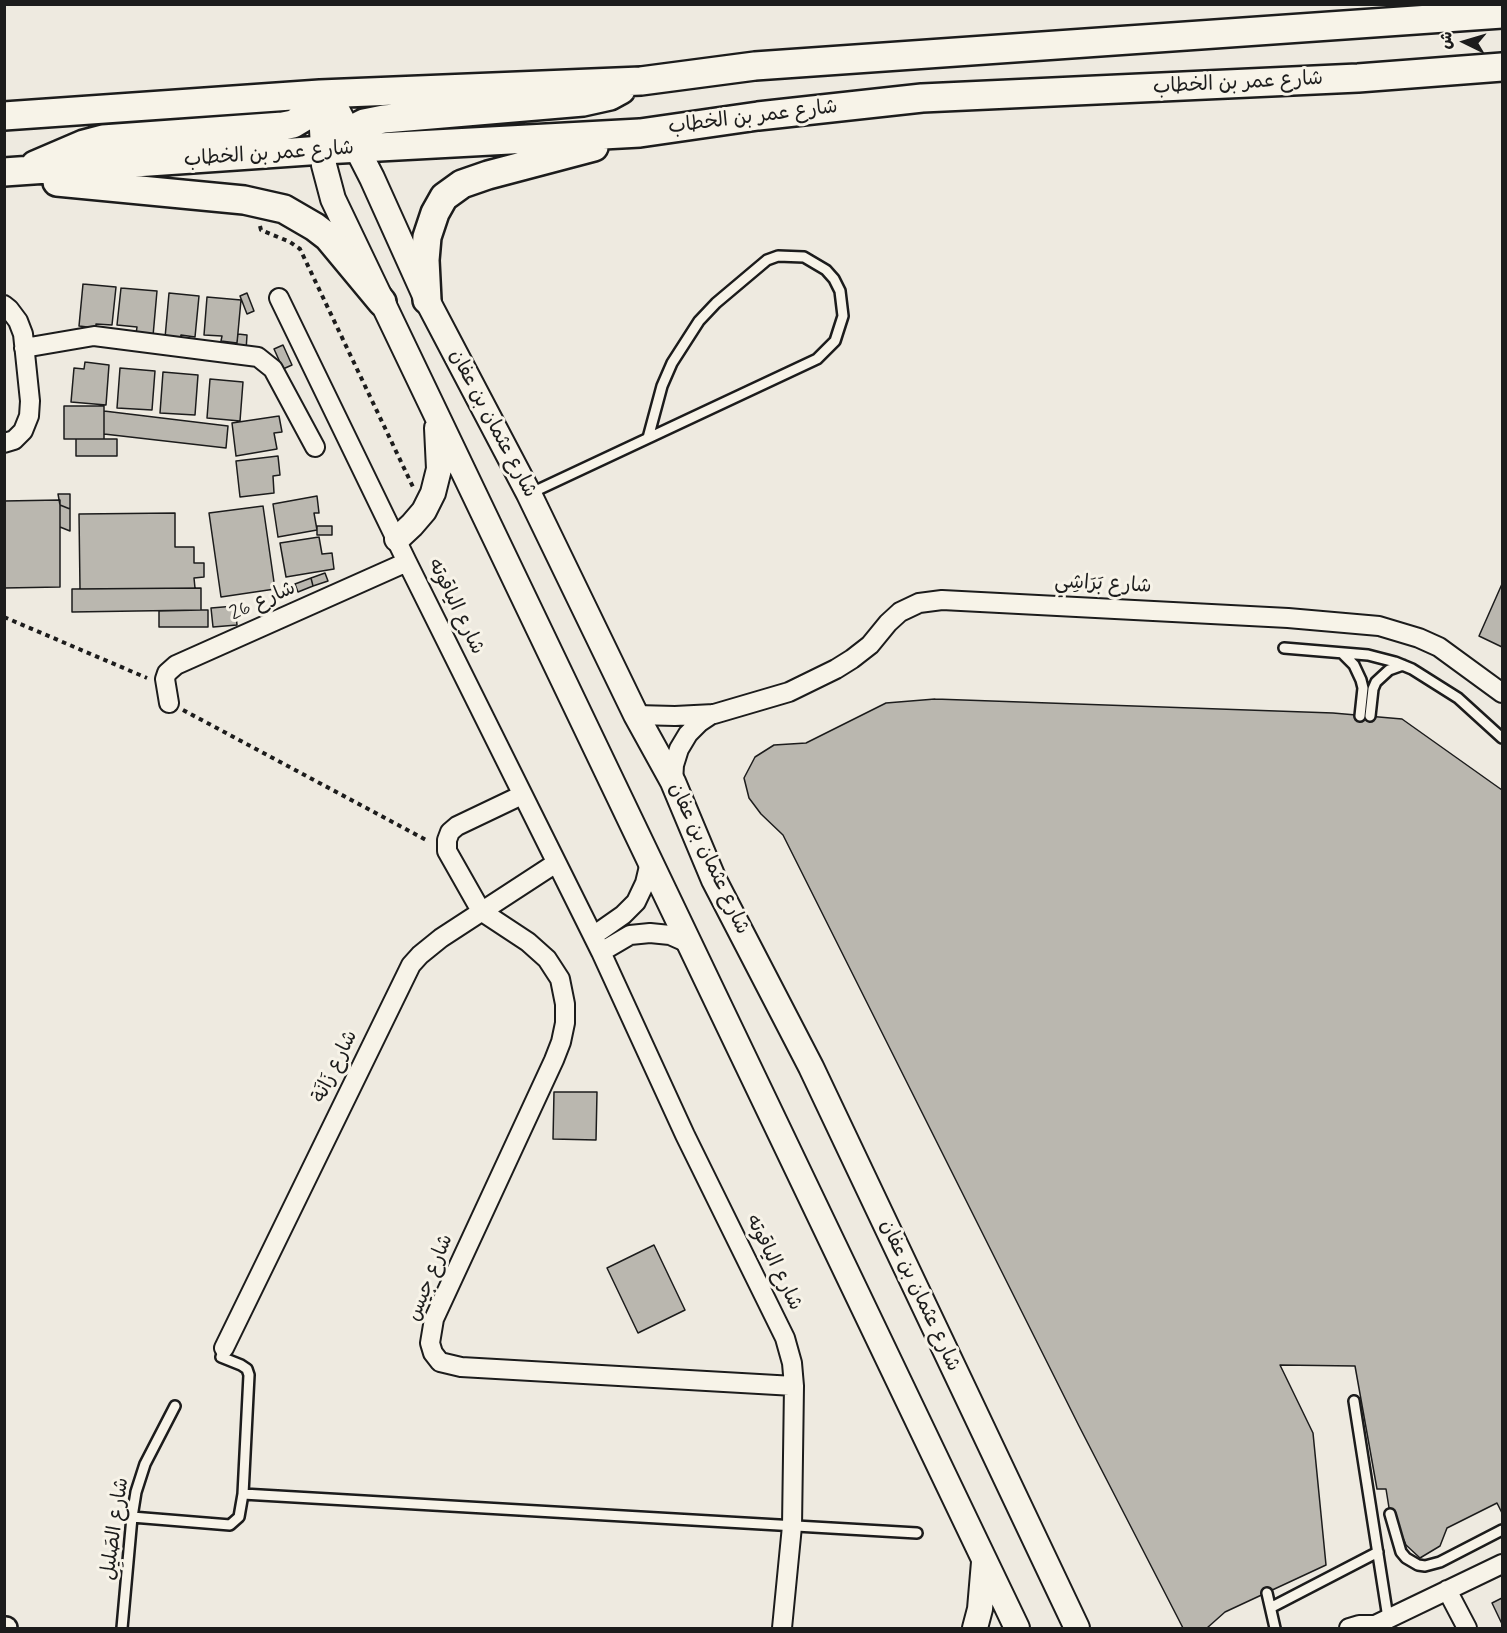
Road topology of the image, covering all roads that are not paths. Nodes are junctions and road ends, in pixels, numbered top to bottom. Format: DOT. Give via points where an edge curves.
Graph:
graph roads {
  1 [pos="1503,14"];
  2 [pos="1503,68"];
  3 [pos="641,81"];
  4 [pos="324,94"];
  5 [pos="4,116"];
  6 [pos="640,133"];
  7 [pos="352,140"];
  8 [pos="322,150"];
  9 [pos="13,172"];
  10 [pos="279,298"];
  11 [pos="427,300"];
  12 [pos="382,302"];
  13 [pos="4,305"];
  14 [pos="24,348"];
  15 [pos="435,414"];
  16 [pos="648,438"];
  17 [pos="4,443"];
  18 [pos="315,447"];
  19 [pos="529,494"];
  20 [pos="397,538"];
  21 [pos="407,562"];
  22 [pos="1284,648"];
  23 [pos="1342,653"];
  24 [pos="1403,665"];
  25 [pos="1503,693"];
  26 [pos="167,694"];
  27 [pos="714,714"];
  28 [pos="636,716"];
  29 [pos="1503,738"];
  30 [pos="673,782"];
  31 [pos="522,795"];
  32 [pos="650,862"];
  33 [pos="556,863"];
  34 [pos="482,911"];
  35 [pos="688,943"];
  36 [pos="597,944"];
  37 [pos="224,1348"];
  38 [pos="794,1386"];
  39 [pos="1354,1401"];
  40 [pos="175,1406"];
  41 [pos="243,1494"];
  42 [pos="1390,1514"];
  43 [pos="132,1517"];
  44 [pos="792,1526"];
  45 [pos="1503,1530"];
  46 [pos="917,1533"];
  47 [pos="1378,1552"];
  48 [pos="984,1562"];
  49 [pos="1503,1564"];
  50 [pos="1447,1590"];
  51 [pos="1267,1593"];
  52 [pos="1272,1607"];
  53 [pos="1378,1624"];
  54 [pos="784,1625"];
  55 [pos="122,1629"];
  56 [pos="975,1629"];
  57 [pos="1017,1629"];
  58 [pos="1077,1629"];
  59 [pos="1275,1629"];
  60 [pos="1349,1629"];
  61 [pos="1467,1629"];
  1 -- 3 [label="main road" via="1417,16 766,65"];
  2 -- 6 [label="main road, شارع عمر بن الخطاب" via="922,98"];
  3 -- 4 [label="main road"];
  3 -- 7 [label="main road" via="610,96 583,102 364,123"];
  4 -- 5 [label="main road"];
  4 -- 7 [label="main road, شارع عثمان بن عفان"];
  4 -- 8 [label="main road"];
  4 -- 9 [label="main road" via="293,124 103,139"];
  6 -- 7 [label="main road, شارع عمر بن الخطاب"];
  6 -- 11 [label="main road" via="488,175 462,184 444,197 427,237"];
  7 -- 8 [label="main road" via="336,137"];
  7 -- 11 [label="main road, شارع عثمان بن عفان"];
  8 -- 9 [label="main road, شارع عمر بن الخطاب"];
  8 -- 12 [label="main road" via="333,199"];
  9 -- 12 [label="main road" via="58,182 264,203 284,209 328,237"];
  10 -- 20 [label="street, شارع الياقوته"];
  11 -- 19 [label="main road, شارع عثمان بن عفان"];
  12 -- 15 [label="main road"];
  13 -- 14 [label="street" via="18,321"];
  14 -- 17 [label="street" via="29,416 23,431"];
  14 -- 18 [label="street" via="94,336 258,357 273,369"];
  15 -- 20 [label="main road" via="439,469 433,493 424,511"];
  15 -- 32 [label="main road"];
  16 -- 16 [label="lane" via="827,351 841,329 843,303 826,270 804,257 778,256 767,260 716,303 699,321 672,363"];
  16 -- 19 [label="lane"];
  19 -- 28 [label="main road, شارع عثمان بن عفان"];
  20 -- 21 [label="street, شارع الياقوته"];
  21 -- 26 [label="street, شارع 26" via="176,665 167,673"];
  21 -- 31 [label="street, شارع الياقوته"];
  22 -- 23 [label="lane"];
  23 -- 24 [label="lane"];
  23 -- 24 [label="lane" via="1361,680 1365,716 1376,682 1389,670"];
  24 -- 29 [label="lane" via="1458,698"];
  25 -- 27 [label="street, شارع بَرَاشِي" via="1438,647 1379,626 942,600 919,603 900,612 870,645 836,669 789,693"];
  27 -- 28 [label="street, شارع بَرَاشِي"];
  27 -- 30 [label="street, شارع بَرَاشِي" via="688,734 674,765"];
  28 -- 30 [label="main road, شارع عثمان بن عفان"];
  30 -- 58 [label="main road, شارع عثمان بن عفان" via="714,880 811,1067"];
  31 -- 33 [label="street, شارع الياقوته"];
  31 -- 34 [label="street" via="457,826 447,840 447,851"];
  32 -- 35 [label="main road"];
  32 -- 36 [label="street" via="636,902"];
  33 -- 34 [label="street, شارع زَانَة"];
  33 -- 36 [label="street, شارع الياقوته"];
  34 -- 37 [label="street, شارع زَانَة" via="430,946 411,965"];
  34 -- 38 [label="street, شارع جيس" via="547,959 560,979 565,1023 554,1060 434,1319 430,1343 433,1353 440,1362 461,1367"];
  35 -- 36 [label="street" via="670,935 650,933"];
  35 -- 48 [label="main road"];
  36 -- 38 [label="street, شارع الياقوته" via="785,1338"];
  37 -- 41 [label="lane" via="221,1357 241,1365 249,1375"];
  38 -- 44 [label="street, شارع الياقوته"];
  39 -- 47 [label="lane"];
  40 -- 43 [label="lane, شارع الصَليِل" via="145,1464"];
  41 -- 43 [label="lane" via="239,1517 230,1525"];
  41 -- 44 [label="lane"];
  42 -- 45 [label="lane" via="1401,1552 1425,1566"];
  43 -- 55 [label="lane, شارع الصَليِل"];
  44 -- 46 [label="lane"];
  44 -- 54 [label="street, شارع الياقوته"];
  47 -- 52 [label="lane"];
  47 -- 53 [label="lane"];
  48 -- 56 [label="main road"];
  48 -- 57 [label="main road"];
  49 -- 50 [label="street"];
  50 -- 53 [label="street"];
  50 -- 61 [label="street"];
  51 -- 52 [label="lane"];
  52 -- 59 [label="lane"];
  53 -- 60 [label="street"];
}
